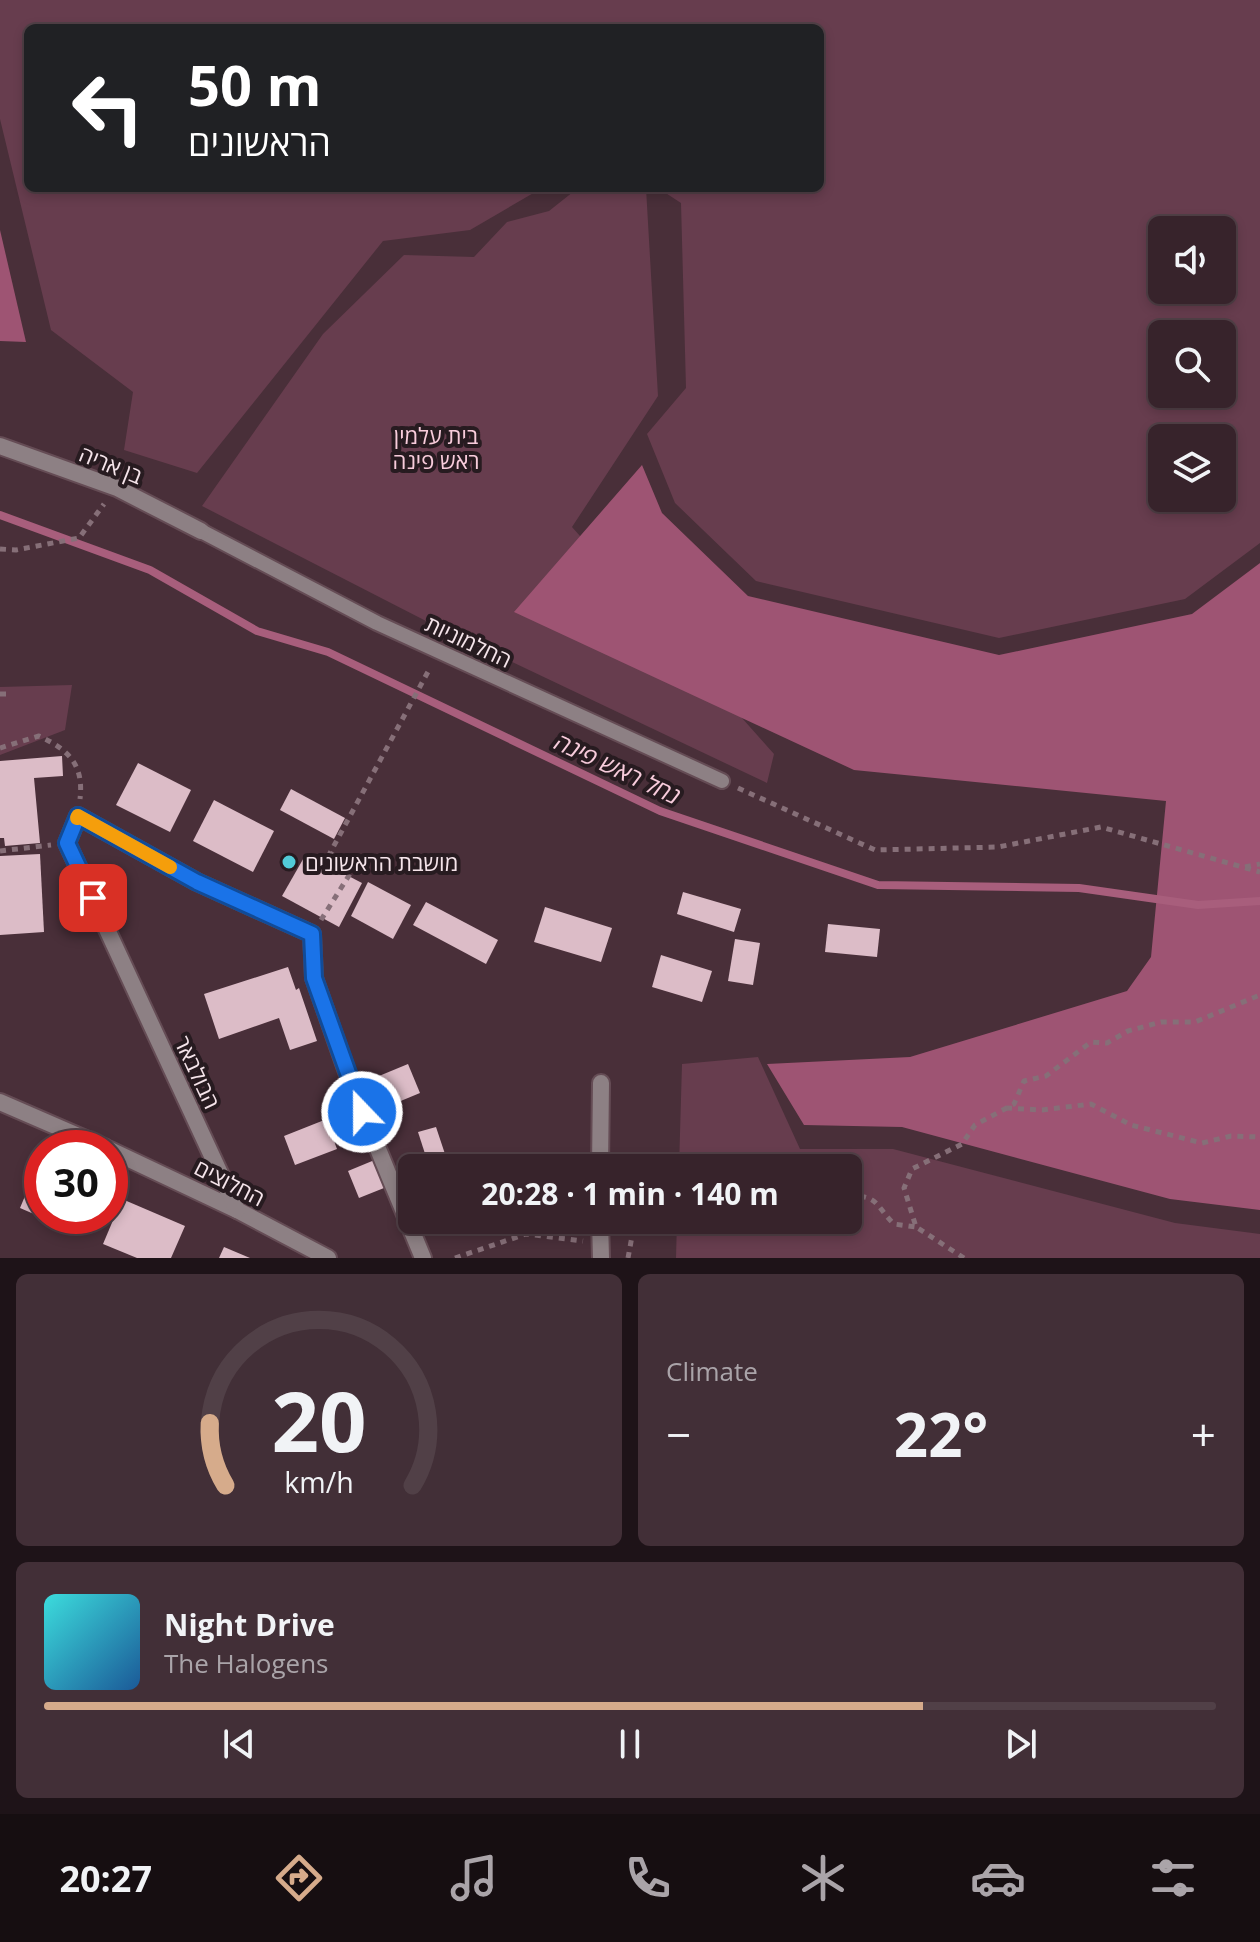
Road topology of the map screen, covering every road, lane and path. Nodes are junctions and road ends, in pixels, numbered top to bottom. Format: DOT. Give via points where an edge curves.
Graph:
graph roads {
  1 [pos="0,446"];
  2 [pos="117,488"];
  3 [pos="201,531"];
  4 [pos="0,549"];
  5 [pos="439,651"];
  6 [pos="0,748"];
  7 [pos="722,781"];
  8 [pos="78,816"];
  9 [pos="67,843"];
  10 [pos="0,851"];
  11 [pos="1260,864"];
  12 [pos="1245,867"];
  13 [pos="1260,872"];
  14 [pos="312,934"];
  15 [pos="1260,995"];
  16 [pos="601,1083"];
  17 [pos="0,1102"];
  18 [pos="1006,1108"];
  19 [pos="64,1130"];
  20 [pos="1260,1137"];
  21 [pos="600,1154"];
  22 [pos="128,1158"];
  23 [pos="862,1196"];
  24 [pos="237,1210"];
  25 [pos="916,1227"];
  26 [pos="632,1234"];
  27 [pos="600,1250"];
  28 [pos="328,1258"];
  29 [pos="423,1258"];
  30 [pos="455,1258"];
  31 [pos="628,1258"];
  32 [pos="964,1258"];
  1 -- 2 [label="street, בן אריה"];
  2 -- 3 [label="street, בן אריה"];
  2 -- 4 [label="path" via="79,538"];
  3 -- 5 [label="lane, החלמוניות"];
  5 -- 7 [label="lane, החלמוניות"];
  5 -- 14 [label="path" via="330,853 353,869"];
  6 -- 8 [label="path" via="39,736 62,747 83,778"];
  7 -- 12 [label="path" via="875,850 998,847 1101,827"];
  8 -- 9 [label="street"];
  8 -- 14 [label="street" via="197,882"];
  9 -- 10 [label="path"];
  9 -- 24 [label="street, הבולבאר"];
  11 -- 12 [label="path"];
  12 -- 13 [label="path"];
  14 -- 29 [label="street" via="314,978"];
  15 -- 18 [label="path" via="1195,1022 1161,1022 1107,1043 1091,1042 1046,1076 1024,1081 1014,1104"];
  16 -- 21 [label="street"];
  17 -- 19 [label="street, החלוצים"];
  18 -- 20 [label="path" via="1091,1104 1131,1125 1202,1143"];
  18 -- 25 [label="path" via="975,1125 962,1144 912,1169 904,1188"];
  22 -- 24 [label="street, החלוצים"];
  23 -- 25 [label="path" via="875,1200 894,1224"];
  24 -- 28 [label="street, החלוצים"];
  25 -- 32 [label="path"];
  26 -- 31 [label="path"];
  27 -- 30 [label="path" via="526,1234"];
}
